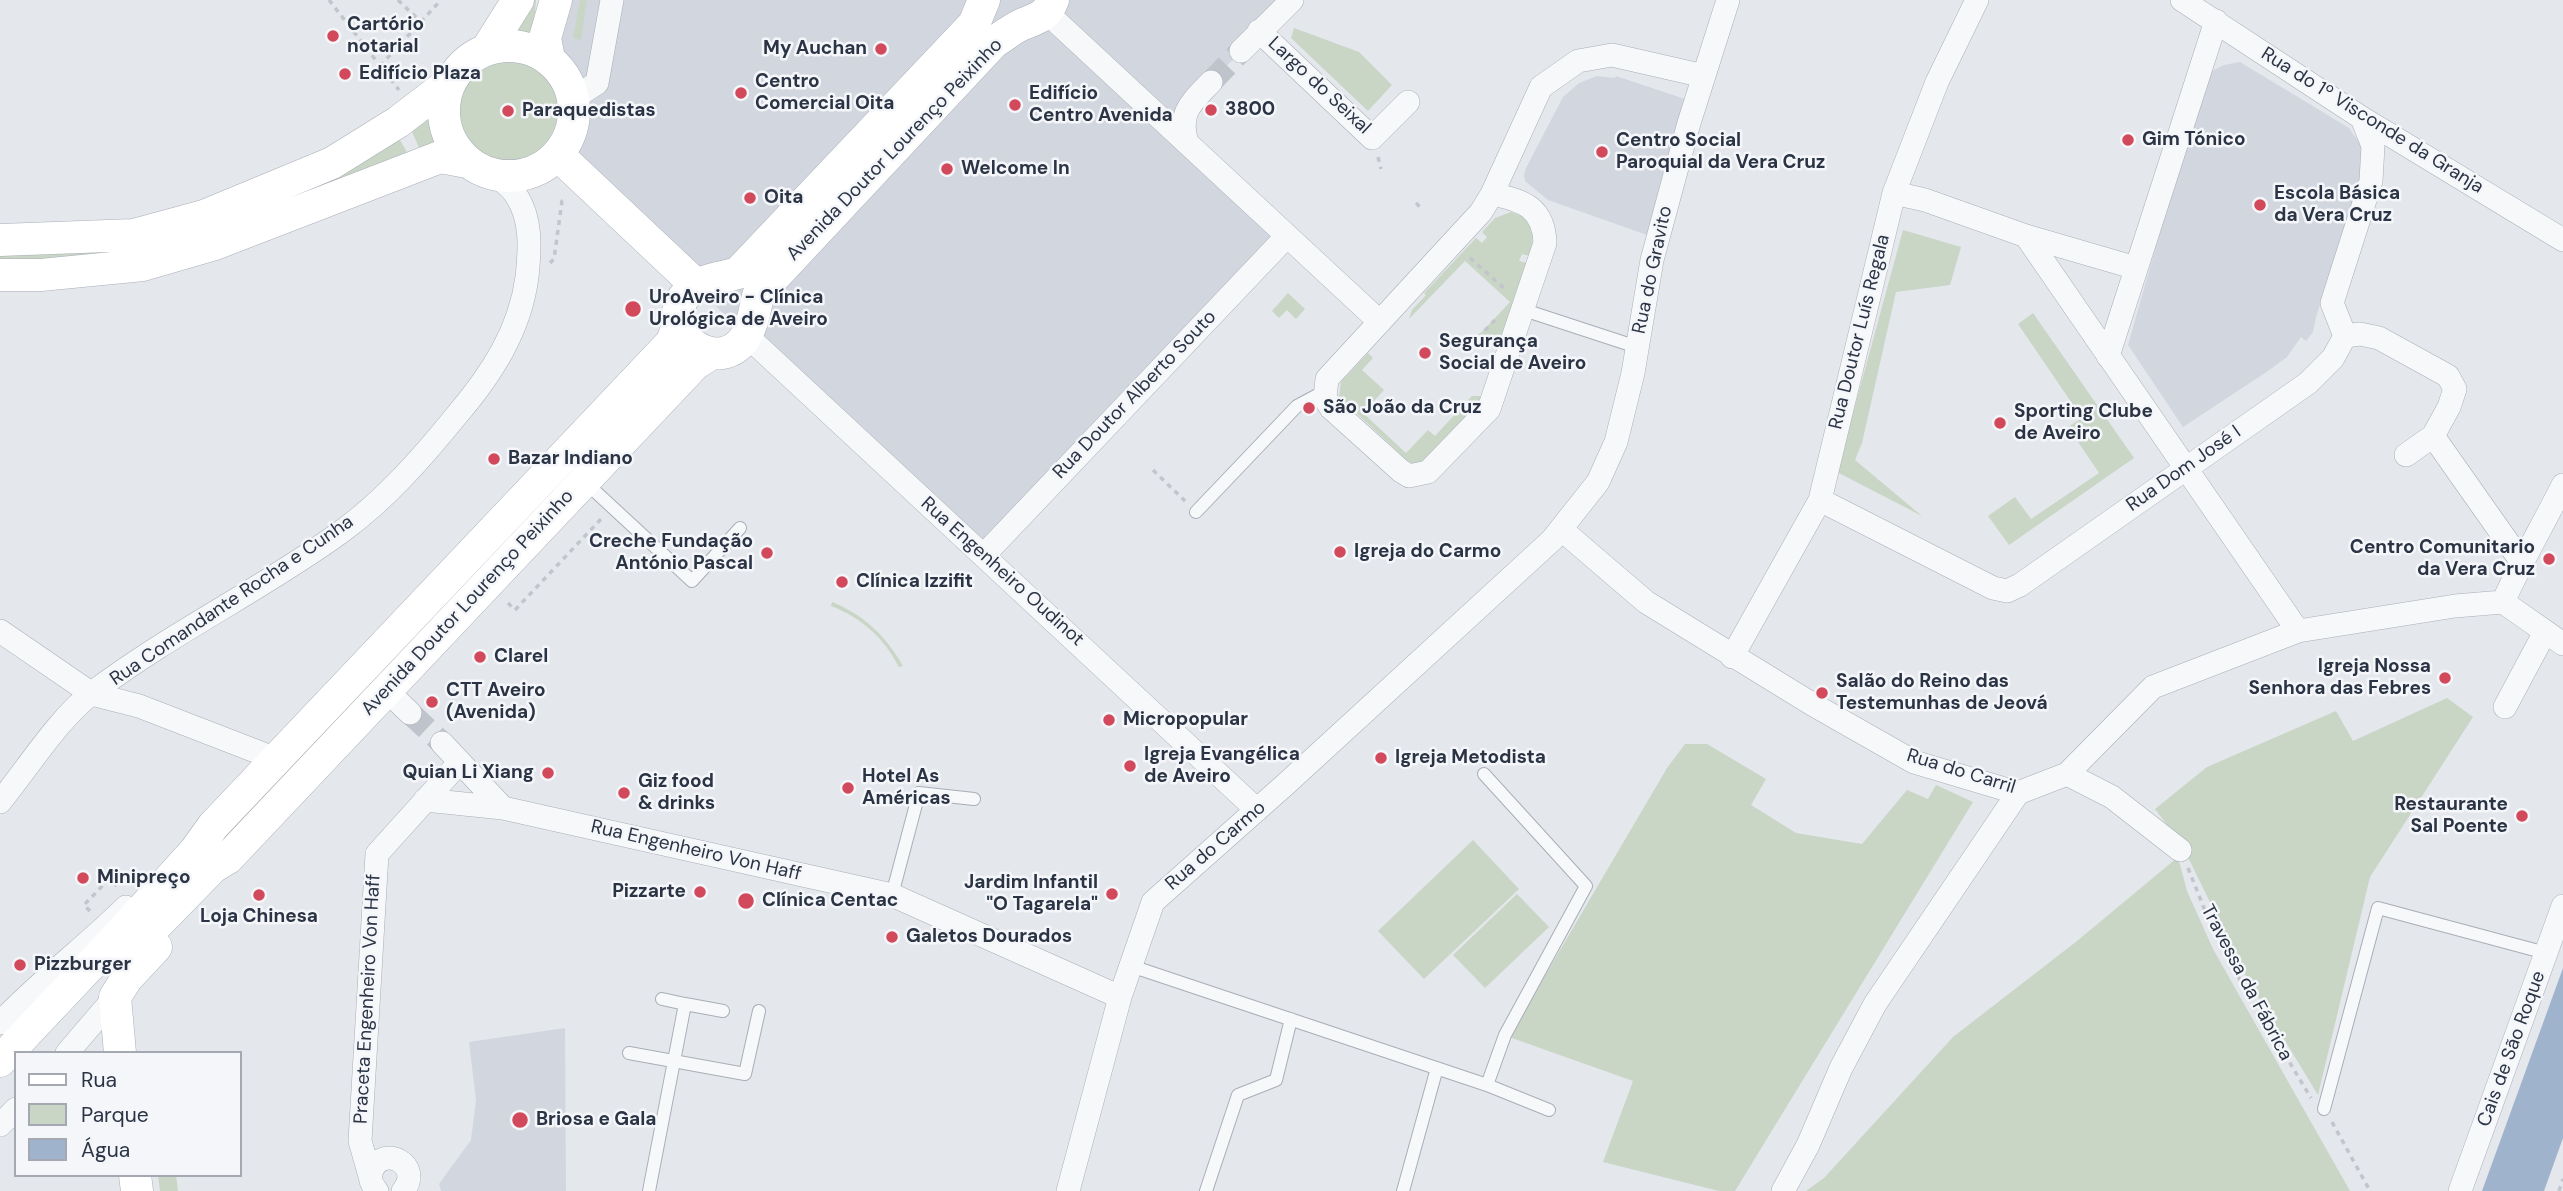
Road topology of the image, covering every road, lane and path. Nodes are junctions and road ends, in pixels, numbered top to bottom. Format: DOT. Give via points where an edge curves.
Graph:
graph roads {
  1 [pos="329,0"];
  2 [pos="398,0"];
  3 [pos="442,0"];
  4 [pos="518,0"];
  5 [pos="556,0"];
  6 [pos="612,0"];
  7 [pos="984,0"];
  8 [pos="991,0"];
  9 [pos="1292,0"];
  10 [pos="1728,0"];
  11 [pos="1977,0"];
  12 [pos="2182,0"];
  13 [pos="1041,12"];
  14 [pos="2216,21"];
  15 [pos="421,22"];
  16 [pos="1259,31"];
  17 [pos="487,49"];
  18 [pos="1241,51"];
  19 [pos="549,59"];
  20 [pos="380,66"];
  21 [pos="1704,76"];
  22 [pos="1211,82"];
  23 [pos="449,83"];
  24 [pos="401,92"];
  25 [pos="574,98"];
  26 [pos="1408,102"];
  27 [pos="1189,104"];
  28 [pos="1150,109"];
  29 [pos="2362,118"];
  30 [pos="1186,143"];
  31 [pos="558,155"];
  32 [pos="467,162"];
  33 [pos="497,176"];
  34 [pos="1894,193"];
  35 [pos="1492,194"];
  36 [pos="575,196"];
  37 [pos="1287,236"];
  38 [pos="2026,236"];
  39 [pos="0,240"];
  40 [pos="2563,240"];
  41 [pos="1453,242"];
  42 [pos="554,259"];
  43 [pos="2136,268"];
  44 [pos="0,275"];
  45 [pos="705,283"];
  46 [pos="1522,307"];
  47 [pos="679,322"];
  48 [pos="1380,322"];
  49 [pos="749,326"];
  50 [pos="2344,336"];
  51 [pos="1637,347"];
  52 [pos="712,353"];
  53 [pos="2108,356"];
  54 [pos="1325,391"];
  55 [pos="2433,436"];
  56 [pos="2406,455"];
  57 [pos="2186,467"];
  58 [pos="1153,470"];
  59 [pos="583,481"];
  60 [pos="2563,485"];
  61 [pos="1820,500"];
  62 [pos="1196,512"];
  63 [pos="598,514"];
  64 [pos="740,528"];
  65 [pos="1562,530"];
  66 [pos="984,555"];
  67 [pos="2522,561"];
  68 [pos="2503,602"];
  69 [pos="508,603"];
  70 [pos="0,631"];
  71 [pos="2298,631"];
  72 [pos="2554,638"];
  73 [pos="1732,657"];
  74 [pos="386,690"];
  75 [pos="92,694"];
  76 [pos="2505,707"];
  77 [pos="410,713"];
  78 [pos="442,743"];
  79 [pos="276,759"];
  80 [pos="459,763"];
  81 [pos="1484,774"];
  82 [pos="2067,774"];
  83 [pos="2018,793"];
  84 [pos="974,799"];
  85 [pos="425,800"];
  86 [pos="0,803"];
  87 [pos="503,808"];
  88 [pos="1257,810"];
  89 [pos="213,826"];
  90 [pos="2180,850"];
  91 [pos="228,858"];
  92 [pos="117,886"];
  93 [pos="892,895"];
  94 [pos="2563,906"];
  95 [pos="92,912"];
  96 [pos="2546,953"];
  97 [pos="1131,966"];
  98 [pos="115,997"];
  99 [pos="1120,997"];
  100 [pos="662,999"];
  101 [pos="685,1004"];
  102 [pos="723,1011"];
  103 [pos="759,1011"];
  104 [pos="1291,1019"];
  105 [pos="0,1023"];
  106 [pos="35,1051"];
  107 [pos="69,1051"];
  108 [pos="120,1051"];
  109 [pos="629,1053"];
  110 [pos="0,1061"];
  111 [pos="675,1061"];
  112 [pos="1437,1068"];
  113 [pos="14,1073"];
  114 [pos="1487,1084"];
  115 [pos="0,1087"];
  116 [pos="2324,1109"];
  117 [pos="1549,1110"];
  118 [pos="14,1111"];
  119 [pos="0,1125"];
  120 [pos="360,1141"];
  121 [pos="386,1158"];
  122 [pos="2563,1180"];
  123 [pos="374,1183"];
  124 [pos="402,1191"];
  125 [pos="649,1191"];
  126 [pos="1069,1191"];
  127 [pos="1206,1191"];
  128 [pos="1402,1191"];
  129 [pos="1783,1191"];
  130 [pos="2370,1191"];
  131 [pos="2460,1191"];
  132 [pos="2559,1191"];
  1 -- 20 [label="path"];
  2 -- 15 [label="path"];
  3 -- 15 [label="path"];
  4 -- 17 [label="main road"];
  5 -- 19 [label="main road" via="545,38"];
  6 -- 25 [label="street" via="597,83"];
  7 -- 45 [label="main road, Avenida Doutor Lourenço Peixinho" via="974,24 738,272"];
  8 -- 13 [label="main road, Avenida Doutor Lourenço Peixinho" via="1006,20"];
  9 -- 16 [label="street"];
  10 -- 21 [label="street, Rua do Gravito"];
  11 -- 34 [label="street, Rua Doutor Luís Regala" via="1937,82"];
  12 -- 14 [label="street, Rua do 1º Visconde da Granja"];
  13 -- 28 [label="street"];
  13 -- 49 [label="main road, Avenida Doutor Lourenço Peixinho" via="994,43 759,293"];
  14 -- 29 [label="street, Rua do 1º Visconde da Granja"];
  14 -- 43 [label="street"];
  15 -- 20 [label="path"];
  16 -- 18 [label="street"];
  16 -- 26 [label="street, Largo do Seixal" via="1372,138"];
  17 -- 19 [label="main road" via="509,45"];
  17 -- 23 [label="main road" via="459,68"];
  19 -- 25 [label="main road" via="561,70"];
  20 -- 24 [label="path"];
  21 -- 35 [label="street" via="1612,55 1578,61 1541,86"];
  21 -- 51 [label="street, Rua do Gravito" via="1655,247"];
  22 -- 27 [label="street"];
  23 -- 32 [label="main road" via="443,104 444,126"];
  23 -- 39 [label="main road" via="332,163 204,216 134,235"];
  25 -- 31 [label="main road" via="575,118"];
  27 -- 28 [label="street" via="1163,111"];
  27 -- 30 [label="street" via="1184,117"];
  28 -- 30 [label="street"];
  29 -- 40 [label="street, Rua do 1º Visconde da Granja"];
  29 -- 50 [label="street" via="2373,146 2371,181 2332,303"];
  30 -- 37 [label="street"];
  31 -- 33 [label="main road" via="530,173"];
  31 -- 45 [label="main road"];
  32 -- 33 [label="main road"];
  32 -- 44 [label="main road" via="440,157 212,245 144,265"];
  33 -- 75 [label="street, Rua Comandante Rocha e Cunha" via="516,194 526,218 530,249 524,299 485,382 399,482 342,531 156,648"];
  34 -- 38 [label="street"];
  34 -- 61 [label="street, Rua Doutor Luís Regala"];
  35 -- 41 [label="street"];
  35 -- 46 [label="street" via="1531,208 1545,228 1545,243"];
  36 -- 42 [label="path" via="562,201"];
  37 -- 48 [label="street"];
  37 -- 66 [label="street, Rua Doutor Alberto Souto"];
  38 -- 43 [label="street"];
  38 -- 53 [label="street"];
  41 -- 46 [label="path"];
  41 -- 48 [label="street"];
  43 -- 53 [label="street"];
  45 -- 47 [label="main road, Avenida Doutor Lourenço Peixinho" via="682,301"];
  45 -- 49 [label="main road" via="726,281 737,286 751,305"];
  46 -- 51 [label="lane"];
  46 -- 54 [label="street" via="1489,409 1428,472 1409,476 1401,471 1331,408"];
  47 -- 52 [label="main road" via="690,343"];
  47 -- 79 [label="main road, Avenida Doutor Lourenço Peixinho" via="672,342"];
  48 -- 54 [label="street" via="1327,379"];
  49 -- 52 [label="main road, Avenida Doutor Lourenço Peixinho" via="732,349"];
  49 -- 66 [label="street, Rua Engenheiro Oudinot"];
  50 -- 55 [label="street" via="2379,338 2448,376 2455,389"];
  50 -- 57 [label="street, Rua Dom José I" via="2333,358 2308,383"];
  51 -- 65 [label="street, Rua do Gravito" via="1616,442 1598,482"];
  52 -- 59 [label="main road, Avenida Doutor Lourenço Peixinho" via="695,363"];
  53 -- 57 [label="street"];
  54 -- 62 [label="lane" via="1297,406"];
  55 -- 56 [label="street"];
  55 -- 67 [label="street"];
  57 -- 61 [label="street, Rua Dom José I" via="2007,591"];
  57 -- 71 [label="street"];
  58 -- 62 [label="path"];
  59 -- 64 [label="lane" via="692,581"];
  59 -- 74 [label="main road, Avenida Doutor Lourenço Peixinho"];
  60 -- 67 [label="street"];
  61 -- 73 [label="street, Rua Doutor Luís Regala"];
  63 -- 69 [label="path" via="602,518 515,610"];
  65 -- 73 [label="street, Rua do Carril" via="1646,602"];
  65 -- 88 [label="street, Rua do Carmo"];
  66 -- 88 [label="street, Rua Engenheiro Oudinot"];
  67 -- 68 [label="street"];
  68 -- 71 [label="street, Rua do Carril"];
  68 -- 72 [label="street"];
  70 -- 75 [label="street"];
  71 -- 82 [label="street, Rua do Carril" via="2153,687"];
  72 -- 76 [label="street"];
  73 -- 83 [label="street, Rua do Carril" via="1913,762"];
  74 -- 77 [label="street"];
  74 -- 91 [label="main road, Avenida Doutor Lourenço Peixinho"];
  75 -- 79 [label="street" via="139,706"];
  75 -- 86 [label="street, Rua Comandante Rocha e Cunha"];
  78 -- 80 [label="street"];
  79 -- 89 [label="main road, Avenida Doutor Lourenço Peixinho"];
  80 -- 85 [label="street, Praceta Engenheiro Von Haff"];
  80 -- 87 [label="street"];
  81 -- 114 [label="lane" via="1586,886 1505,1035"];
  82 -- 83 [label="street, Rua do Carril"];
  82 -- 90 [label="street" via="2112,797"];
  83 -- 129 [label="street" via="1875,1004"];
  84 -- 93 [label="lane" via="919,793"];
  85 -- 87 [label="street, Rua Engenheiro Von Haff"];
  85 -- 120 [label="street, Praceta Engenheiro Von Haff" via="377,854"];
  87 -- 93 [label="street, Rua Engenheiro Von Haff"];
  88 -- 97 [label="street, Rua do Carmo" via="1153,902"];
  89 -- 105 [label="street, Avenida Doutor Lourenço Peixinho"];
  89 -- 110 [label="main road, Avenida Doutor Lourenço Peixinho"];
  90 -- 116 [label="path, Travessa da Fábrica" via="2240,980 2308,1095"];
  91 -- 98 [label="main road, Avenida Doutor Lourenço Peixinho" via="220,876"];
  91 -- 106 [label="main road, Avenida Doutor Lourenço Peixinho" via="213,867"];
  92 -- 95 [label="path" via="109,879 84,905"];
  93 -- 99 [label="street, Rua Engenheiro Von Haff"];
  94 -- 96 [label="street, Cais de São Roque"];
  96 -- 116 [label="lane" via="2378,908"];
  96 -- 131 [label="street, Cais de São Roque"];
  97 -- 99 [label="street, Rua do Carmo"];
  97 -- 104 [label="lane"];
  98 -- 107 [label="street, Avenida Doutor Lourenço Peixinho"];
  98 -- 108 [label="main road"];
  99 -- 126 [label="street, Rua do Carmo"];
  100 -- 101 [label="lane"];
  101 -- 102 [label="lane"];
  101 -- 111 [label="lane"];
  103 -- 111 [label="lane" via="745,1074"];
  104 -- 112 [label="lane"];
  104 -- 127 [label="lane" via="1276,1080 1238,1095"];
  109 -- 111 [label="lane"];
  111 -- 125 [label="lane"];
  112 -- 114 [label="lane"];
  112 -- 128 [label="lane"];
  113 -- 115 [label="main road"];
  114 -- 117 [label="lane"];
  116 -- 130 [label="path, Travessa da Fábrica"];
  118 -- 119 [label="street"];
  120 -- 121 [label="street, Praceta Engenheiro Von Haff"];
  120 -- 123 [label="street, Praceta Engenheiro Von Haff"];
  121 -- 123 [label="street, Praceta Engenheiro Von Haff" via="376,1164"];
  121 -- 124 [label="street, Praceta Engenheiro Von Haff" via="407,1168 409,1180"];
  122 -- 132 [label="path"];
}
